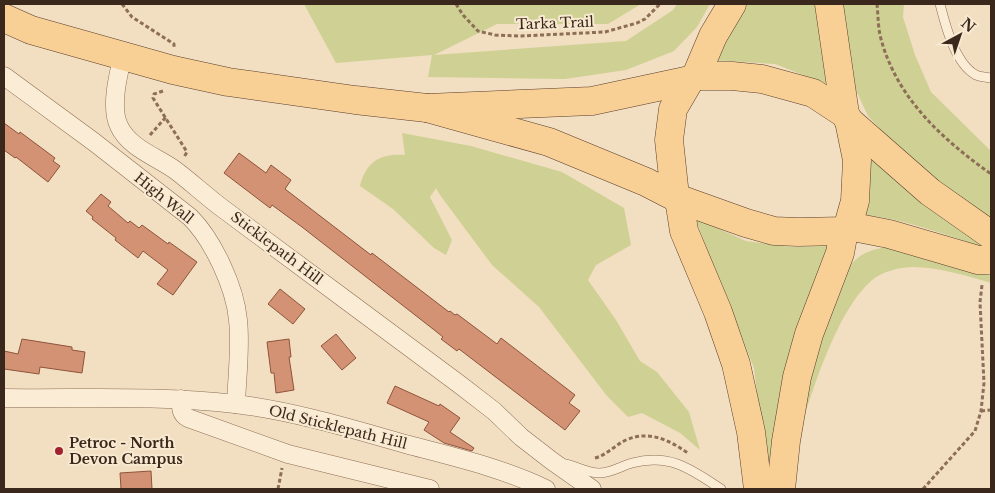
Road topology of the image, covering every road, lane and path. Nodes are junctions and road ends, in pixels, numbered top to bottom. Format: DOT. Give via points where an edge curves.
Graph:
graph roads {
  1 [pos="456,4"];
  2 [pos="660,4"];
  3 [pos="732,4"];
  4 [pos="829,4"];
  5 [pos="877,4"];
  6 [pos="940,4"];
  7 [pos="4,18"];
  8 [pos="123,55"];
  9 [pos="4,76"];
  10 [pos="693,78"];
  11 [pos="991,78"];
  12 [pos="427,108"];
  13 [pos="166,117"];
  14 [pos="847,118"];
  15 [pos="138,147"];
  16 [pos="991,174"];
  17 [pos="677,198"];
  18 [pos="846,228"];
  19 [pos="991,235"];
  20 [pos="991,260"];
  21 [pos="982,285"];
  22 [pos="4,398"];
  23 [pos="181,400"];
  24 [pos="236,404"];
  25 [pos="991,410"];
  26 [pos="981,411"];
  27 [pos="552,461"];
  28 [pos="757,484"];
  29 [pos="430,489"];
  30 [pos="546,489"];
  31 [pos="592,489"];
  32 [pos="721,489"];
  33 [pos="782,489"];
  34 [pos="923,489"];
  1 -- 2 [label="path, Tarka Trail" via="478,31 521,36 605,32 645,19"];
  3 -- 10 [label="main road"];
  4 -- 14 [label="main road"];
  5 -- 16 [label="path" via="880,34 889,60 911,99 940,134"];
  6 -- 11 [label="lane" via="951,40 965,65 975,74"];
  7 -- 8 [label="main road" via="31,30"];
  8 -- 12 [label="main road" via="228,82"];
  8 -- 15 [label="street, Sticklepath Hill" via="116,91 117,119 119,127"];
  9 -- 24 [label="street, High Wall" via="94,142 199,226 219,260 236,307"];
  10 -- 12 [label="main road" via="592,101"];
  10 -- 14 [label="main road" via="732,76 762,79 813,93"];
  10 -- 17 [label="main road" via="673,109 669,140"];
  12 -- 17 [label="main road" via="549,142"];
  13 -- 15 [label="path"];
  14 -- 18 [label="main road" via="857,160 855,201"];
  14 -- 19 [label="main road" via="930,192"];
  15 -- 27 [label="street, Sticklepath Hill" via="174,170 459,384"];
  17 -- 18 [label="main road" via="774,231"];
  17 -- 28 [label="main road" via="684,231 736,364 751,432"];
  18 -- 20 [label="main road" via="889,234 978,260"];
  18 -- 33 [label="main road" via="840,253 808,334 797,376"];
  21 -- 26 [label="path" via="984,383"];
  22 -- 23 [label="street, Old Sticklepath Hill"];
  23 -- 24 [label="street, Old Sticklepath Hill"];
  23 -- 29 [label="street" via="184,416 288,454"];
  24 -- 30 [label="street, Old Sticklepath Hill" via="294,414 456,457 509,473"];
  25 -- 26 [label="path"];
  26 -- 34 [label="path" via="975,431"];
  27 -- 31 [label="street, Sticklepath Hill"];
  27 -- 32 [label="lane" via="598,473 652,459 670,461"];
}
